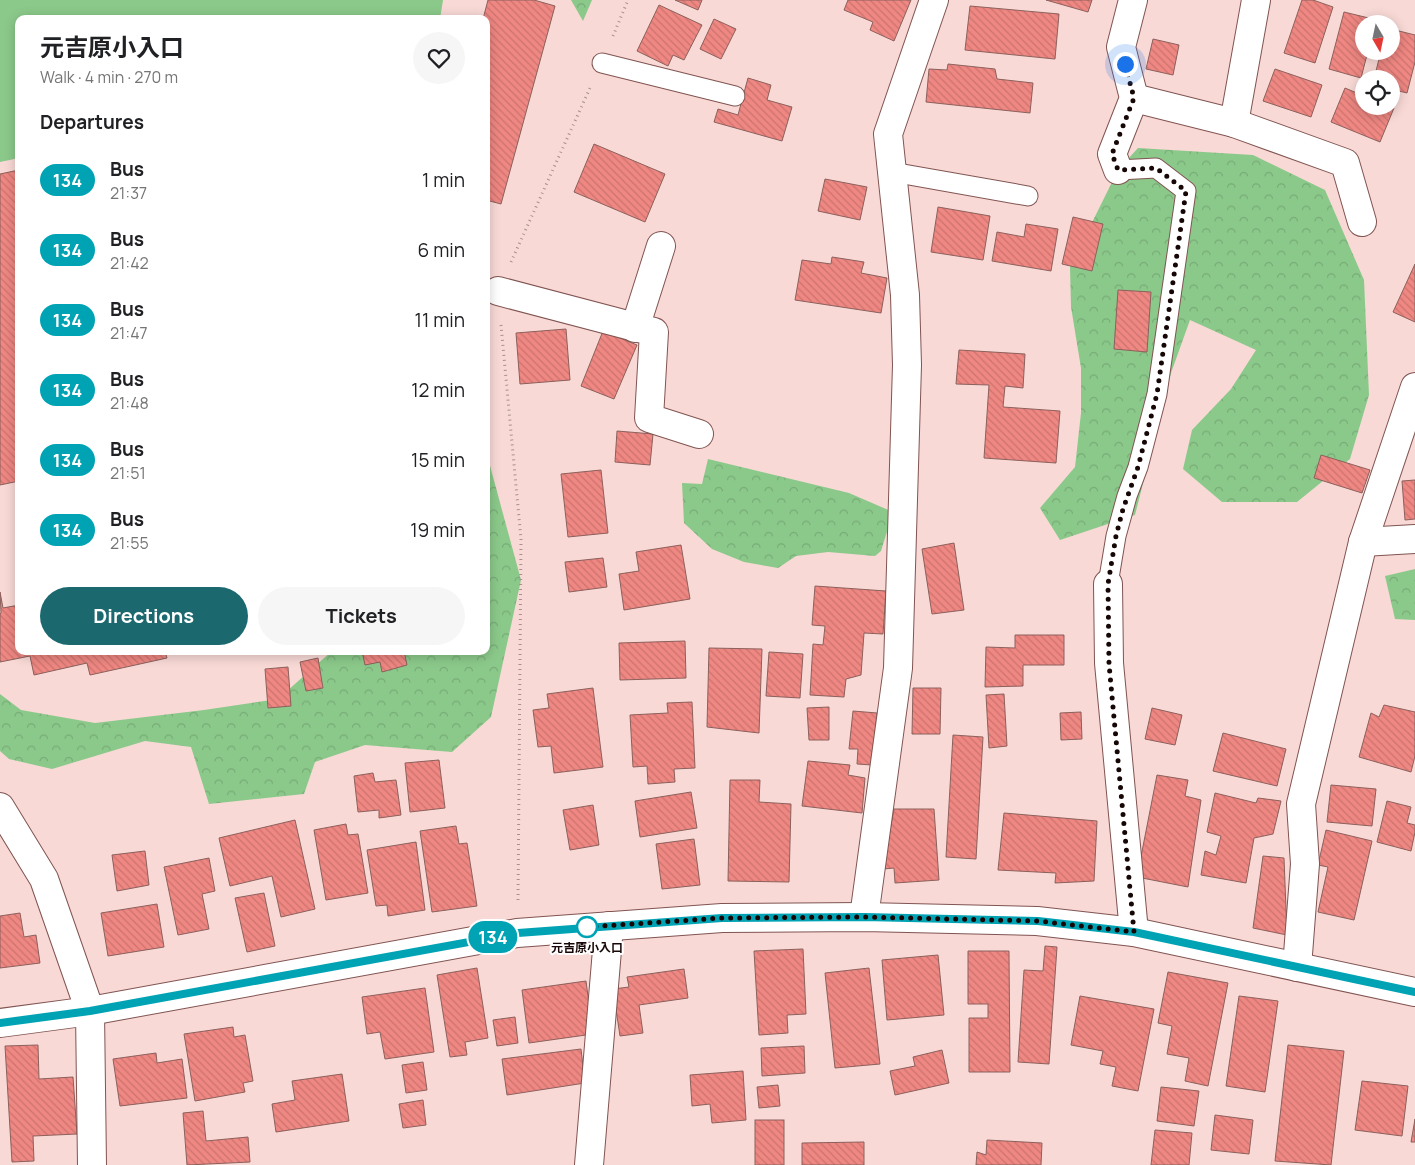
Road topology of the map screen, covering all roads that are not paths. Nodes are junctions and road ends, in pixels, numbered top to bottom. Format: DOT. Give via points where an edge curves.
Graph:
graph roads {
  1 [pos="934,0"];
  2 [pos="1133,0"];
  3 [pos="1256,0"];
  4 [pos="602,63"];
  5 [pos="735,96"];
  6 [pos="1134,98"];
  7 [pos="1234,123"];
  8 [pos="1118,170"];
  9 [pos="892,172"];
  10 [pos="1028,196"];
  11 [pos="1362,222"];
  12 [pos="661,246"];
  13 [pos="498,291"];
  14 [pos="635,328"];
  15 [pos="1415,387"];
  16 [pos="699,434"];
  17 [pos="1415,539"];
  18 [pos="1363,542"];
  19 [pos="1108,584"];
  20 [pos="0,807"];
  21 [pos="864,917"];
  22 [pos="609,926"];
  23 [pos="1134,932"];
  24 [pos="1297,968"];
  25 [pos="1415,992"];
  26 [pos="90,1011"];
  27 [pos="0,1023"];
  28 [pos="92,1165"];
  29 [pos="589,1165"];
  1 -- 9 [label="street" via="888,134"];
  2 -- 6 [label="street" via="1121,47"];
  3 -- 7 [label="street"];
  4 -- 5 [label="lane"];
  6 -- 7 [label="street"];
  6 -- 8 [label="street" via="1112,154"];
  7 -- 11 [label="street" via="1346,163"];
  8 -- 19 [label="lane" via="1156,168 1186,191 1157,394 1138,467 1126,496"];
  9 -- 10 [label="lane"];
  9 -- 21 [label="street" via="905,295 907,365 898,668"];
  12 -- 14 [label="street"];
  13 -- 14 [label="street"];
  14 -- 16 [label="street" via="654,332 649,418"];
  15 -- 18 [label="street"];
  17 -- 18 [label="street"];
  18 -- 24 [label="street" via="1301,804 1305,864"];
  19 -- 23 [label="street" via="1109,664"];
  20 -- 26 [label="street" via="44,879"];
  21 -- 22 [label="street" via="722,918"];
  21 -- 23 [label="street" via="1038,921"];
  22 -- 26 [label="street" via="518,933"];
  22 -- 29 [label="street"];
  23 -- 24 [label="street"];
  24 -- 25 [label="street"];
  26 -- 27 [label="street"];
  26 -- 28 [label="street"];
}
